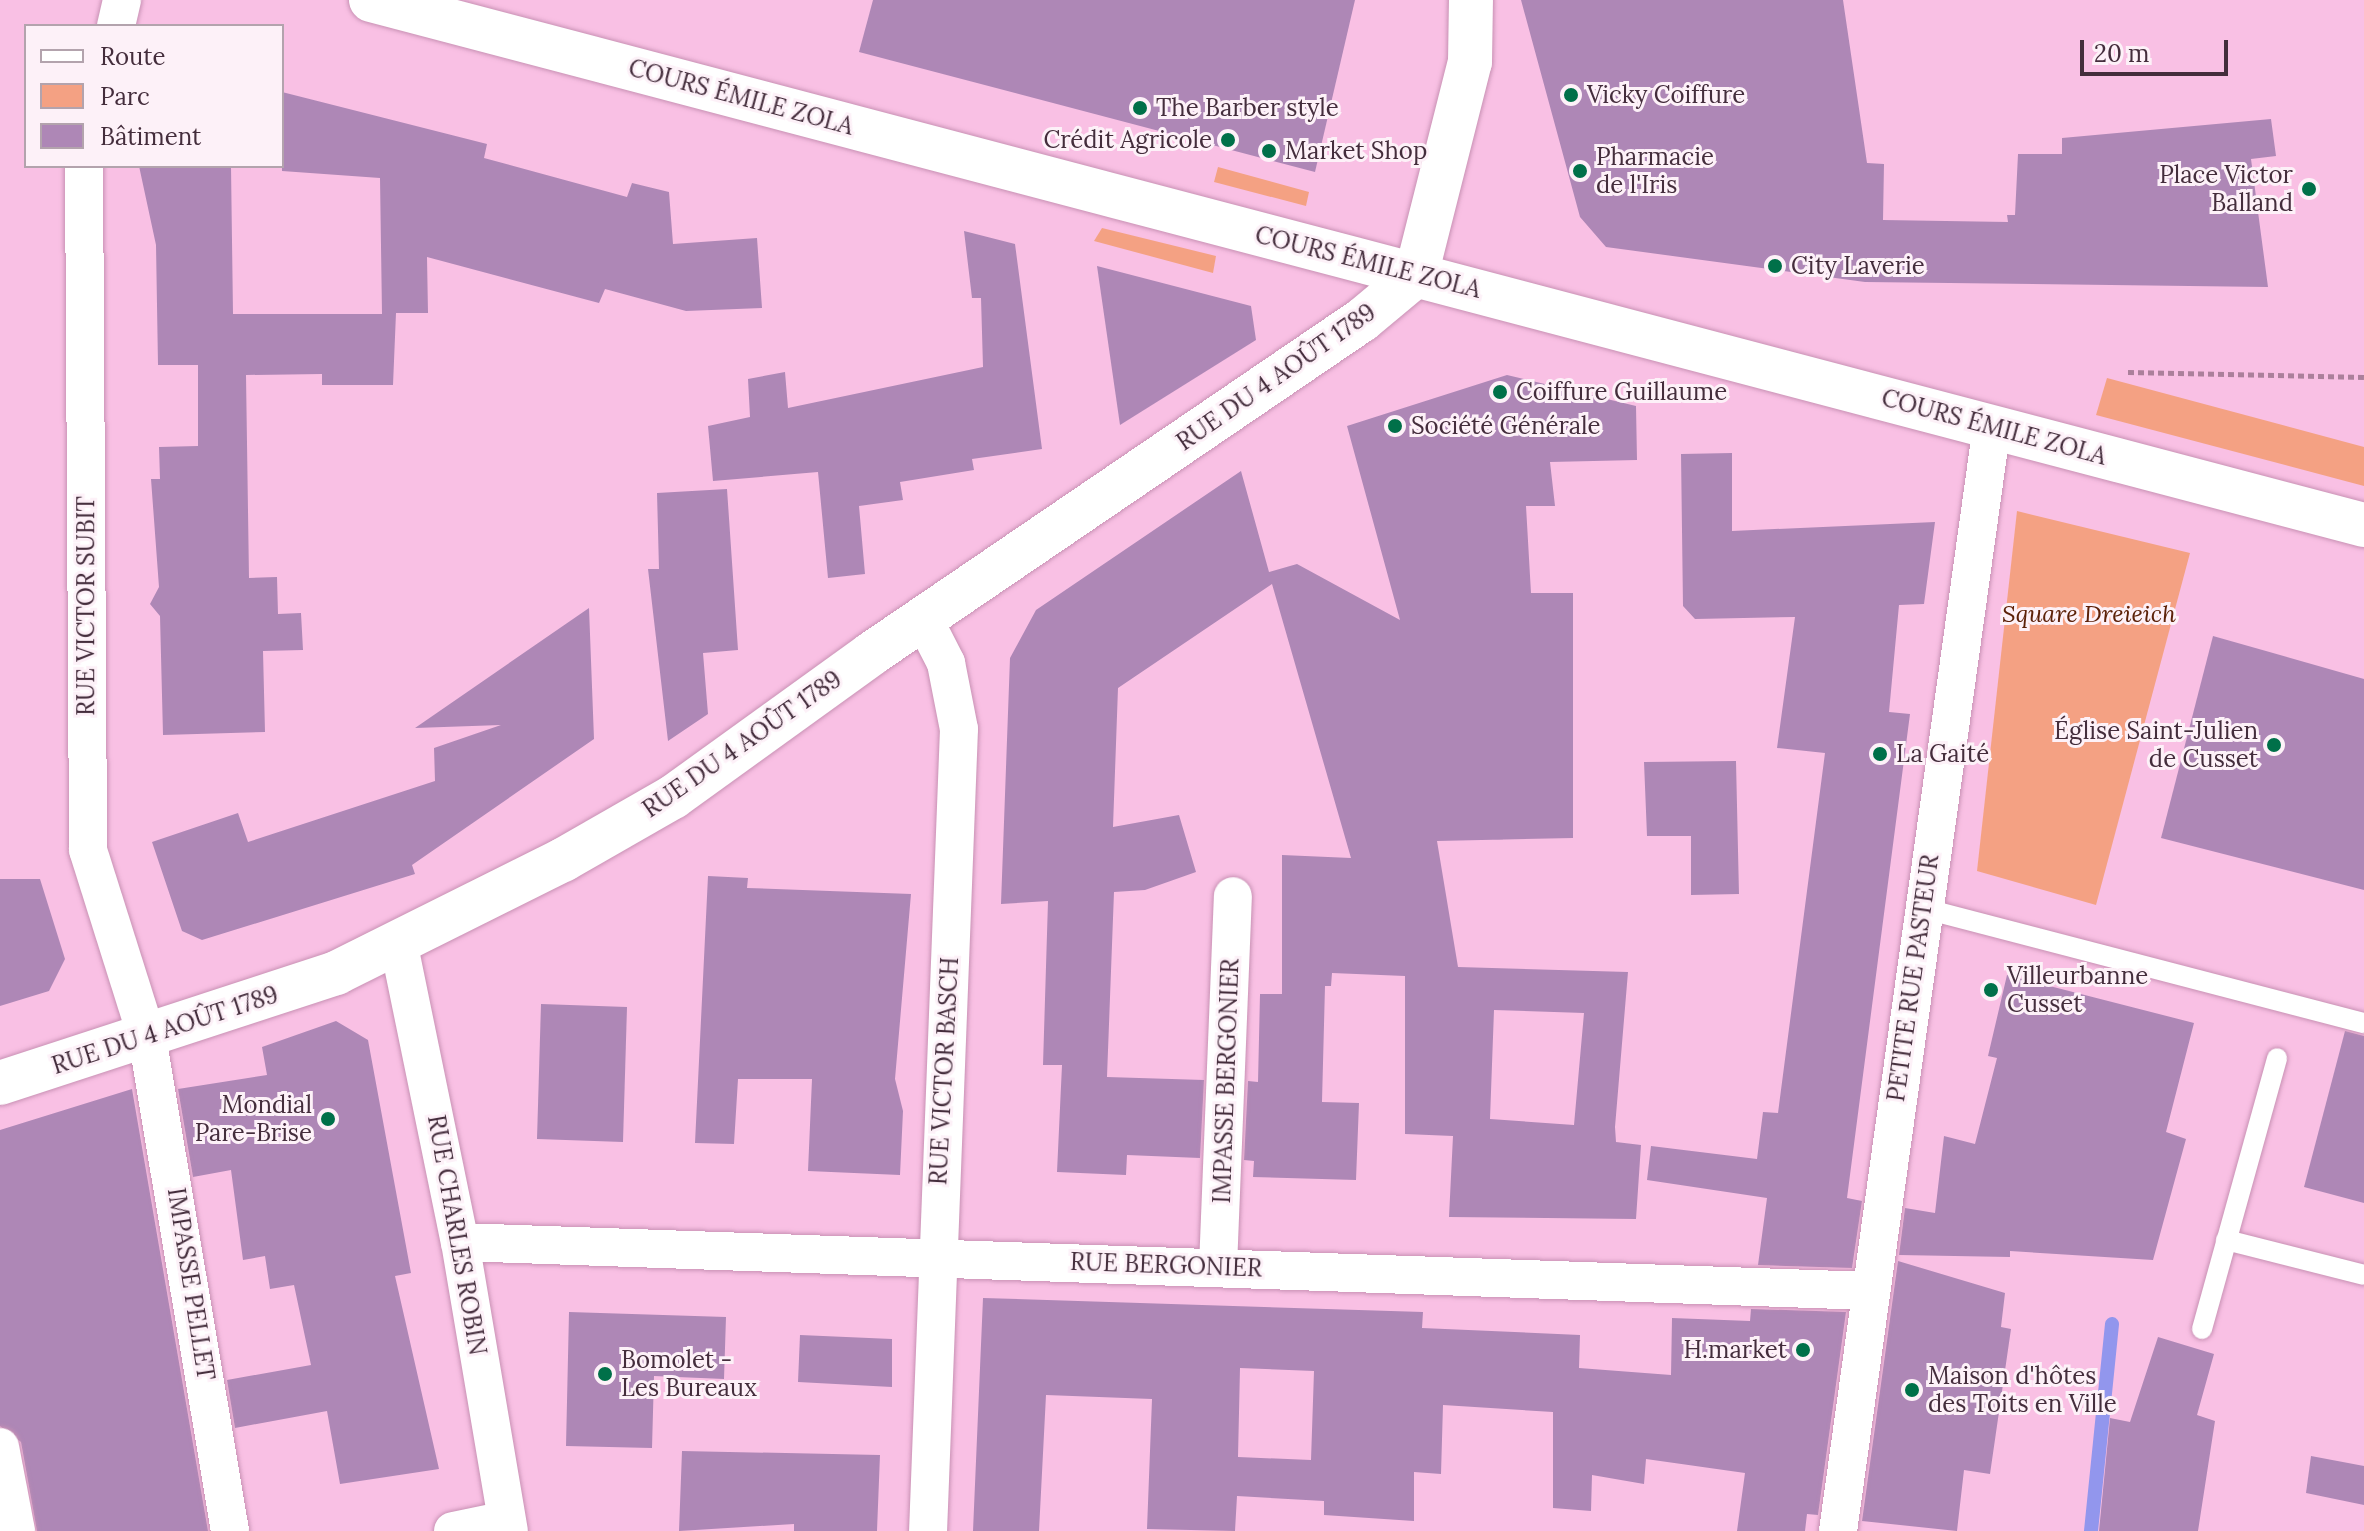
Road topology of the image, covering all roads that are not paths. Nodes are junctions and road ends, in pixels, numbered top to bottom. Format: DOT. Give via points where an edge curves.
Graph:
graph roads {
  1 [pos="122,0"];
  2 [pos="371,0"];
  3 [pos="1471,0"];
  4 [pos="116,24"];
  5 [pos="84,168"];
  6 [pos="1416,275"];
  7 [pos="1992,426"];
  8 [pos="2364,525"];
  9 [pos="923,618"];
  10 [pos="1233,896"];
  11 [pos="1922,908"];
  12 [pos="398,941"];
  13 [pos="2364,1023"];
  14 [pos="147,1037"];
  15 [pos="2277,1058"];
  16 [pos="0,1083"];
  17 [pos="2226,1240"];
  18 [pos="460,1242"];
  19 [pos="936,1256"];
  20 [pos="1218,1267"];
  21 [pos="2364,1275"];
  22 [pos="1871,1291"];
  23 [pos="2202,1329"];
  24 [pos="0,1447"];
  25 [pos="507,1525"];
  26 [pos="16,1531"];
  27 [pos="230,1531"];
  28 [pos="453,1531"];
  29 [pos="928,1531"];
  30 [pos="1838,1531"];
  1 -- 4 [label="street"];
  2 -- 6 [label="main road, COURS ÉMILE ZOLA"];
  3 -- 6 [label="main road" via="1470,62"];
  5 -- 14 [label="street, RUE VICTOR SUBIT" via="88,850"];
  6 -- 7 [label="main road, COURS ÉMILE ZOLA"];
  6 -- 9 [label="main road, RUE DU 4 AOÛT 1789" via="1349,329"];
  7 -- 8 [label="main road, COURS ÉMILE ZOLA"];
  7 -- 11 [label="street, PETITE RUE PASTEUR"];
  9 -- 12 [label="main road, RUE DU 4 AOÛT 1789" via="673,797"];
  9 -- 19 [label="street, RUE VICTOR BASCH" via="946,663 959,729"];
  10 -- 20 [label="street, IMPASSE BERGONIER"];
  11 -- 13 [label="lane"];
  11 -- 22 [label="street, PETITE RUE PASTEUR"];
  12 -- 14 [label="main road, RUE DU 4 AOÛT 1789" via="336,973"];
  12 -- 18 [label="street, RUE CHARLES ROBIN"];
  14 -- 16 [label="main road, RUE DU 4 AOÛT 1789"];
  14 -- 27 [label="street, IMPASSE PELLET"];
  15 -- 17 [label="lane"];
  17 -- 21 [label="lane"];
  17 -- 23 [label="lane"];
  18 -- 19 [label="street, RUE BERGONIER"];
  18 -- 25 [label="street, RUE CHARLES ROBIN"];
  19 -- 20 [label="street, RUE BERGONIER"];
  19 -- 29 [label="street, RUE VICTOR BASCH"];
  20 -- 22 [label="street, RUE BERGONIER"];
  22 -- 30 [label="street, PETITE RUE PASTEUR"];
  24 -- 26 [label="street"];
  25 -- 28 [label="street"];
}
